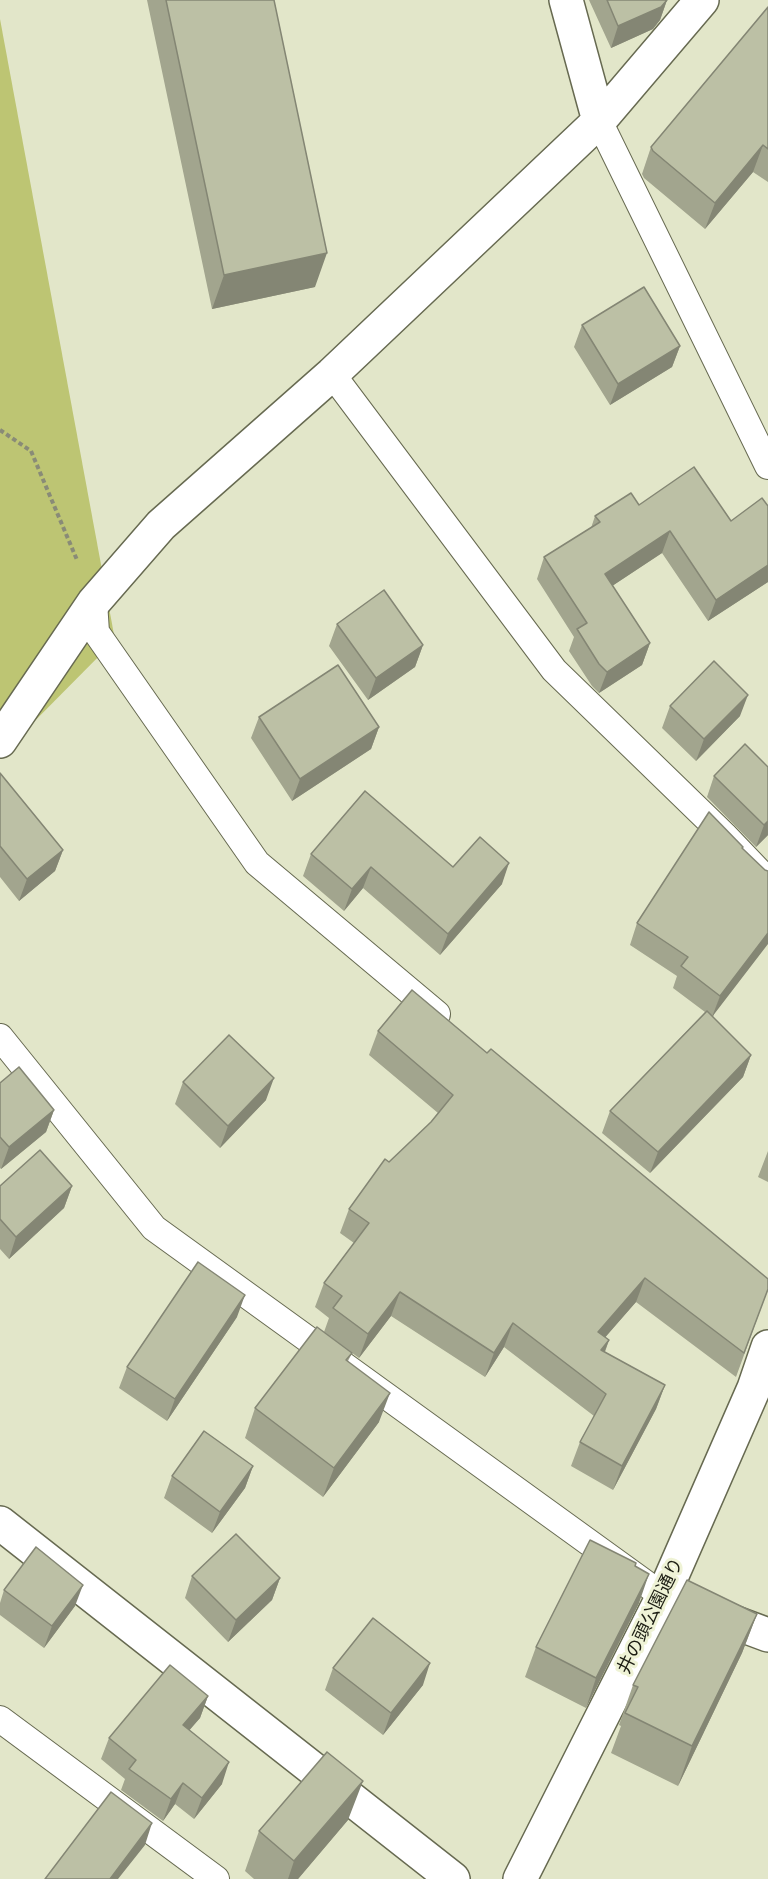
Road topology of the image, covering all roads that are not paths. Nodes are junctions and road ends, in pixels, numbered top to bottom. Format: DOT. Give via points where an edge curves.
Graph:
graph roads {
  1 [pos="566,0"];
  2 [pos="702,0"];
  3 [pos="599,121"];
  4 [pos="332,374"];
  5 [pos="768,466"];
  6 [pos="94,602"];
  7 [pos="0,741"];
  8 [pos="768,881"];
  9 [pos="458,1031"];
  10 [pos="0,1037"];
  11 [pos="768,1347"];
  12 [pos="761,1388"];
  13 [pos="0,1523"];
  14 [pos="663,1596"];
  15 [pos="768,1635"];
  16 [pos="0,1719"];
  17 [pos="216,1879"];
  18 [pos="453,1879"];
  19 [pos="520,1879"];
  1 -- 3 [label="street"];
  2 -- 3 [label="street"];
  3 -- 4 [label="street"];
  3 -- 5 [label="lane"];
  4 -- 6 [label="street" via="161,525"];
  4 -- 8 [label="lane" via="554,670"];
  6 -- 7 [label="street"];
  6 -- 9 [label="lane" via="96,632 257,863"];
  10 -- 14 [label="lane" via="154,1228"];
  11 -- 12 [label="street, 井の頭公園通り"];
  12 -- 14 [label="street, 井の頭公園通り"];
  13 -- 18 [label="street"];
  14 -- 15 [label="street"];
  14 -- 19 [label="street, 井の頭公園通り"];
  16 -- 17 [label="lane"];
}
